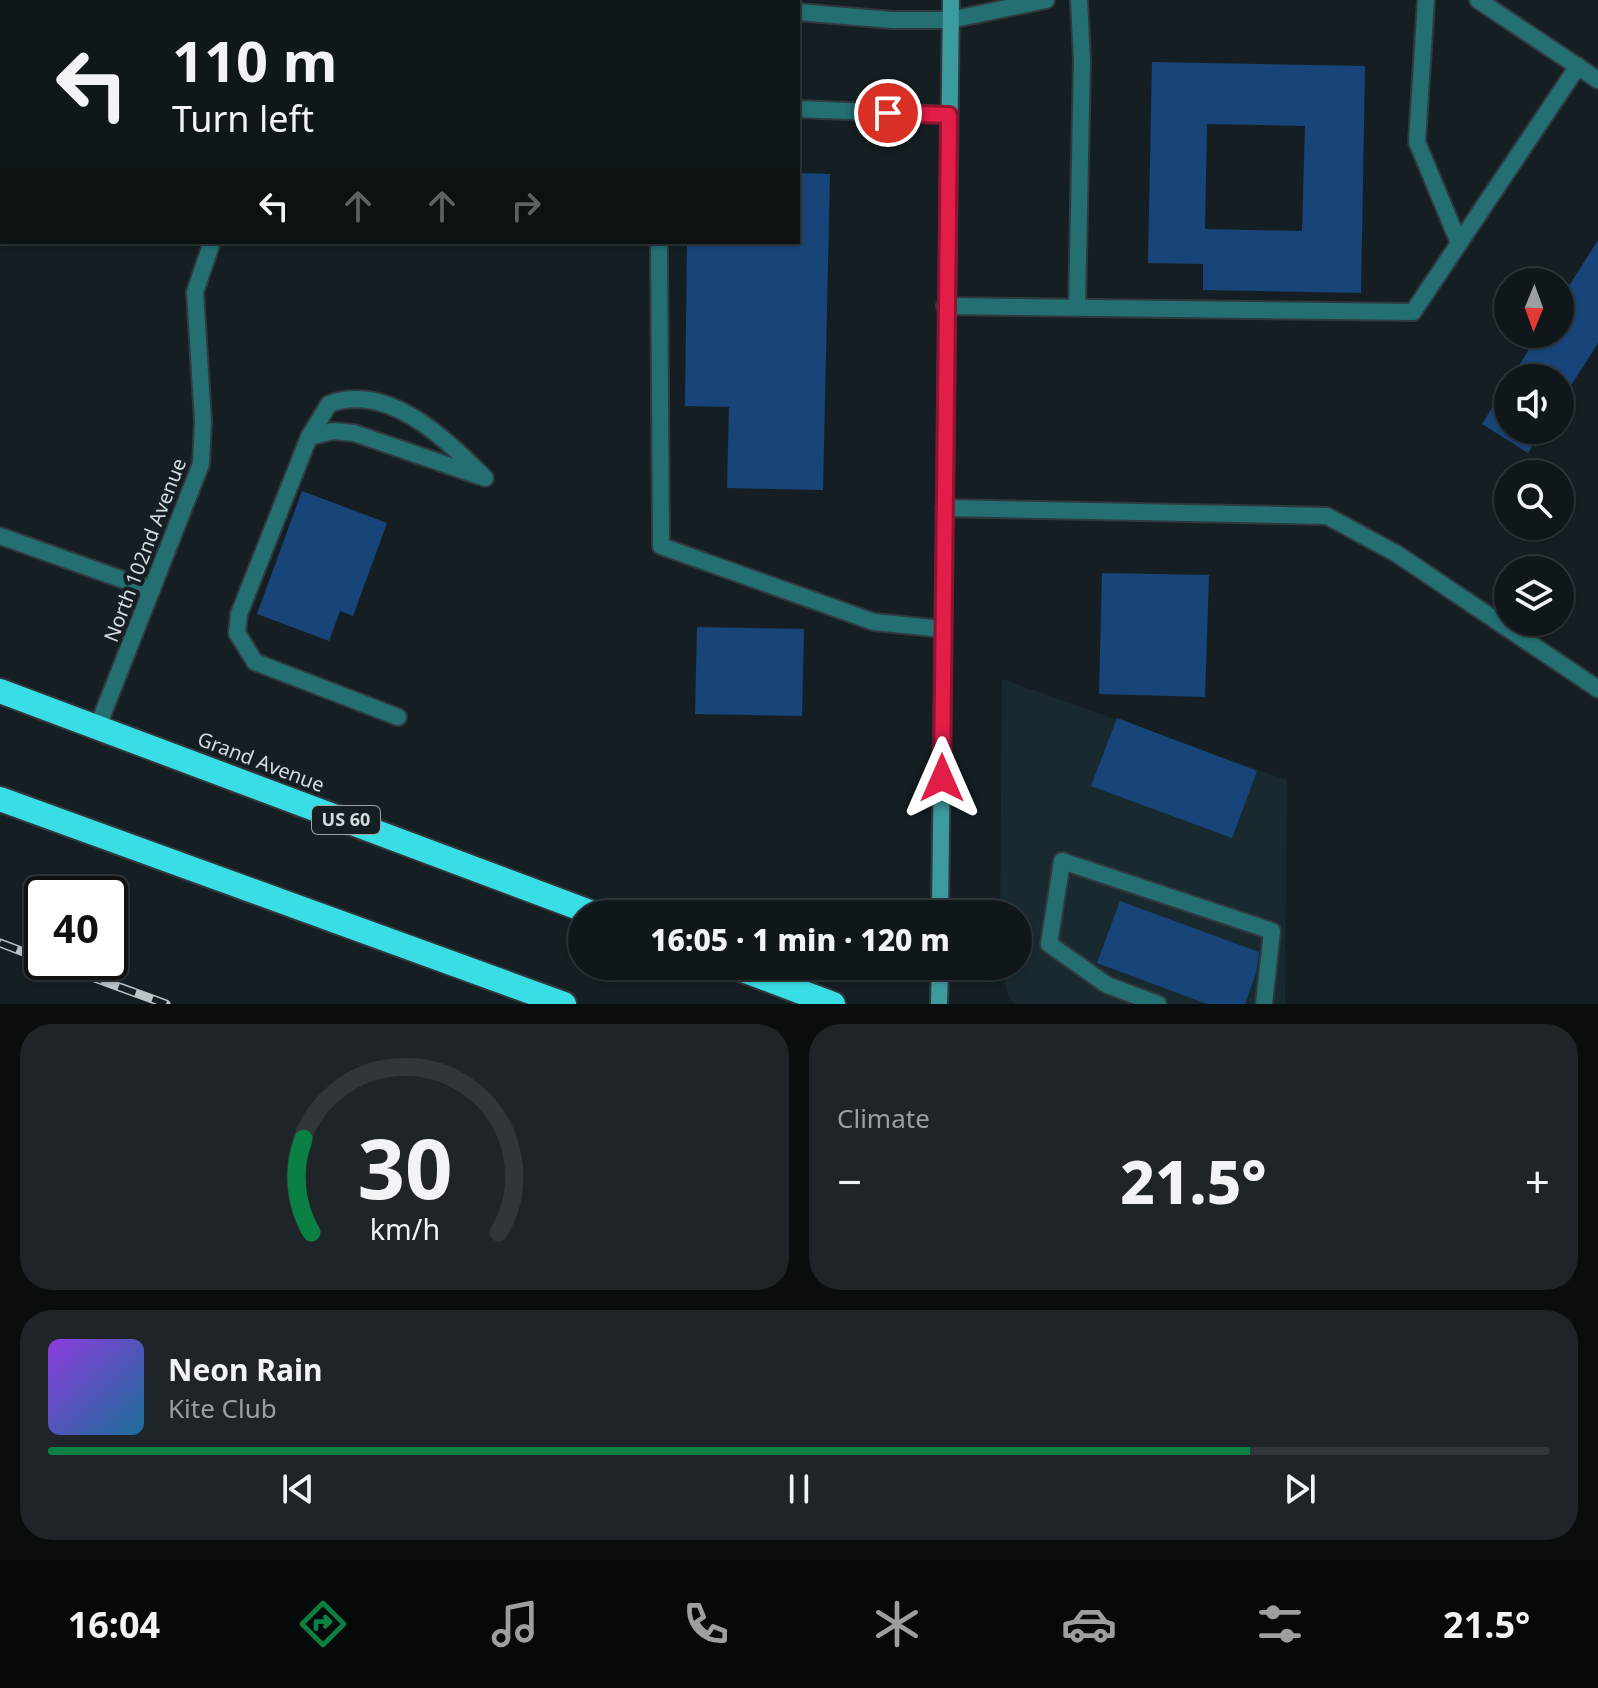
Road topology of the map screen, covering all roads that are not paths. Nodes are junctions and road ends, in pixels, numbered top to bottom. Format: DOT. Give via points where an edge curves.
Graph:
graph roads {
  1 [pos="951,0"];
  2 [pos="1046,0"];
  3 [pos="1079,0"];
  4 [pos="1426,0"];
  5 [pos="1478,0"];
  6 [pos="800,12"];
  7 [pos="950,20"];
  8 [pos="1578,66"];
  9 [pos="1598,80"];
  10 [pos="800,109"];
  11 [pos="949,115"];
  12 [pos="1459,243"];
  13 [pos="211,244"];
  14 [pos="659,244"];
  15 [pos="945,306"];
  16 [pos="1077,307"];
  17 [pos="309,437"];
  18 [pos="944,508"];
  19 [pos="0,536"];
  20 [pos="152,590"];
  21 [pos="943,629"];
  22 [pos="1598,689"];
  23 [pos="0,691"];
  24 [pos="398,717"];
  25 [pos="98,726"];
  26 [pos="0,799"];
  27 [pos="940,900"];
  28 [pos="568,904"];
  29 [pos="769,980"];
  30 [pos="940,980"];
  31 [pos="564,1004"];
  32 [pos="833,1004"];
  33 [pos="939,1004"];
  34 [pos="1158,1004"];
  35 [pos="1264,1004"];
  1 -- 7 [label="street"];
  2 -- 7 [label="street"];
  3 -- 16 [label="street"];
  4 -- 12 [label="street" via="1417,142"];
  5 -- 8 [label="street"];
  6 -- 7 [label="street"];
  7 -- 11 [label="street"];
  8 -- 9 [label="street"];
  8 -- 12 [label="street"];
  10 -- 11 [label="street"];
  11 -- 15 [label="street"];
  12 -- 16 [label="street" via="1413,312"];
  13 -- 20 [label="street, North 102nd Avenue" via="195,292 201,464"];
  14 -- 21 [label="street" via="661,546 874,622"];
  15 -- 16 [label="street"];
  15 -- 18 [label="street"];
  17 -- 17 [label="street" via="354,433 485,478 437,430 358,397 329,404"];
  17 -- 24 [label="street" via="239,614 237,633 255,662"];
  18 -- 21 [label="street"];
  18 -- 22 [label="street" via="1327,516 1397,554"];
  19 -- 20 [label="street"];
  20 -- 25 [label="street, North 102nd Avenue"];
  21 -- 27 [label="street"];
  23 -- 25 [label="highway, Grand Avenue / US 60"];
  25 -- 28 [label="highway, Grand Avenue / US 60"];
  26 -- 31 [label="highway"];
  29 -- 32 [label="highway"];
  30 -- 33 [label="street"];
  34 -- 35 [label="street" via="1107,985 1049,944 1062,861 1272,931"];
}
